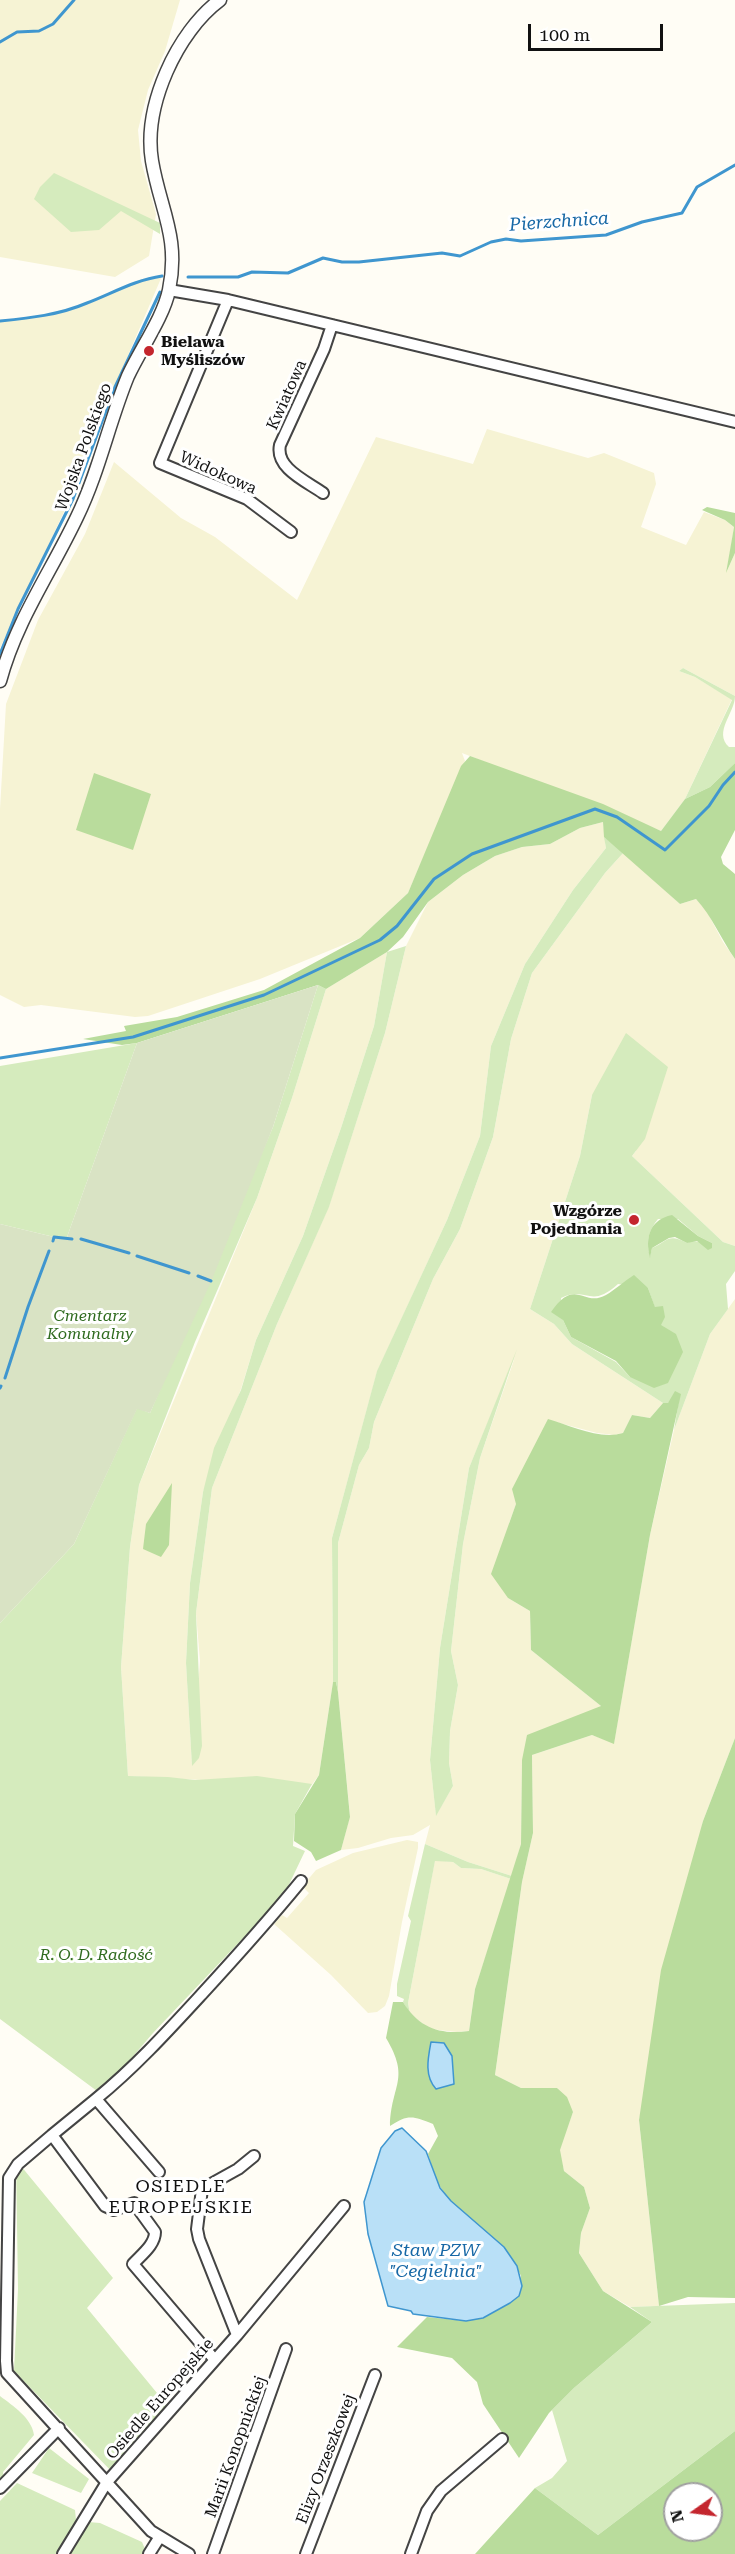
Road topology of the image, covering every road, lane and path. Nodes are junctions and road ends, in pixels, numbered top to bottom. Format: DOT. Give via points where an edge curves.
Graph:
graph roads {
  1 [pos="220,0"];
  2 [pos="169,290"];
  3 [pos="228,300"];
  4 [pos="332,325"];
  5 [pos="735,422"];
  6 [pos="323,492"];
  7 [pos="291,532"];
  8 [pos="0,681"];
  9 [pos="301,1881"];
  10 [pos="96,2099"];
  11 [pos="52,2135"];
  12 [pos="254,2156"];
  13 [pos="159,2172"];
  14 [pos="344,2206"];
  15 [pos="237,2335"];
  16 [pos="286,2349"];
  17 [pos="214,2359"];
  18 [pos="375,2375"];
  19 [pos="59,2428"];
  20 [pos="502,2439"];
  21 [pos="107,2482"];
  22 [pos="0,2488"];
  23 [pos="159,2538"];
  24 [pos="63,2554"];
  25 [pos="149,2554"];
  26 [pos="189,2554"];
  27 [pos="213,2554"];
  28 [pos="306,2554"];
  29 [pos="411,2554"];
  1 -- 2 [label="street" via="186,36 167,70 153,122 152,160 173,244"];
  2 -- 3 [label="street"];
  2 -- 8 [label="street, Wojska Polskiego" via="124,386 81,509 22,619"];
  3 -- 4 [label="street"];
  3 -- 7 [label="street, Widokowa" via="160,463 247,499"];
  4 -- 5 [label="street"];
  4 -- 6 [label="street, Kwiatowa" via="279,454 284,465"];
  9 -- 10 [label="street" via="162,2038"];
  10 -- 11 [label="street"];
  10 -- 13 [label="street"];
  11 -- 17 [label="street" via="105,2206 114,2210 134,2204 155,2232 133,2264"];
  11 -- 19 [label="street" via="18,2164 9,2178 6,2361 11,2379"];
  12 -- 15 [label="street, Osiedle Europejskie" via="202,2190 197,2229"];
  14 -- 15 [label="street"];
  15 -- 17 [label="street, Osiedle Europejskie"];
  16 -- 27 [label="street, Marii Konopnickiej"];
  17 -- 21 [label="street, Osiedle Europejskie"];
  18 -- 28 [label="street, Elizy Orzeszkowej"];
  19 -- 21 [label="street"];
  19 -- 22 [label="street"];
  20 -- 29 [label="street" via="441,2491 427,2511"];
  21 -- 23 [label="street"];
  21 -- 24 [label="street, Osiedle Europejskie"];
  23 -- 25 [label="street"];
  23 -- 26 [label="street"];
}
